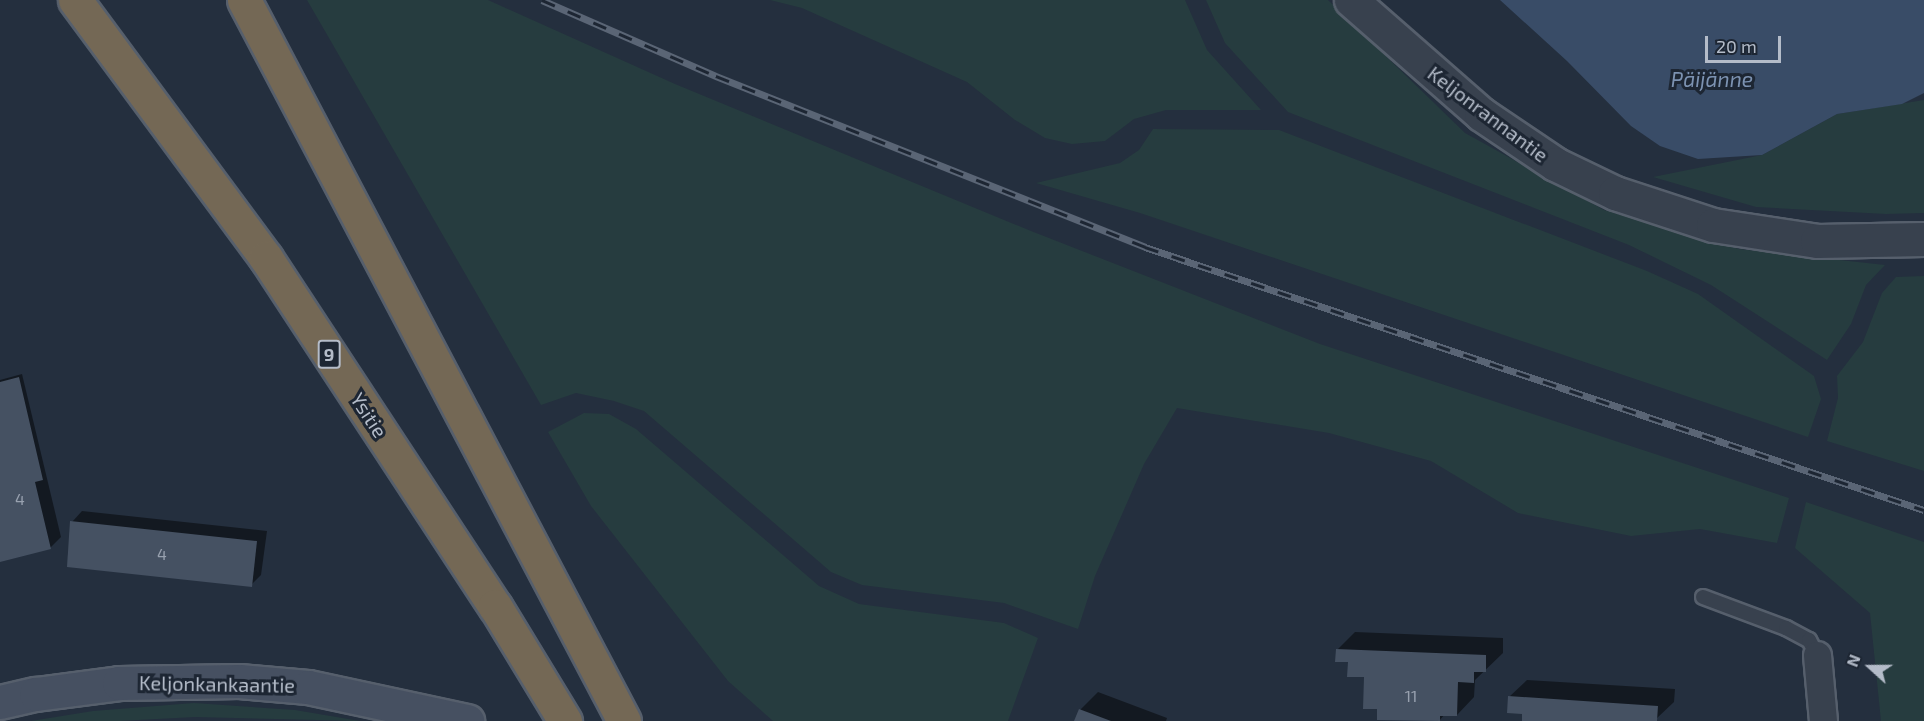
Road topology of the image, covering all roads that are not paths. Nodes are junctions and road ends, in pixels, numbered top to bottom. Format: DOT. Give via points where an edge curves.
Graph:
graph roads {
  1 [pos="75,0"];
  2 [pos="244,0"];
  3 [pos="1351,0"];
  4 [pos="1924,239"];
  5 [pos="1703,597"];
  6 [pos="1817,655"];
  7 [pos="0,702"];
  8 [pos="467,721"];
  9 [pos="565,721"];
  10 [pos="624,721"];
  11 [pos="1823,721"];
  1 -- 9 [label="highway, Ysitie / 9" via="266,258 495,606"];
  2 -- 10 [label="highway"];
  3 -- 4 [label="street, Keljonrannantie" via="1482,114 1555,164 1615,193 1724,227 1817,241"];
  5 -- 6 [label="lane" via="1786,628 1809,640"];
  6 -- 11 [label="street"];
  7 -- 8 [label="main road, Keljonkankaantie" via="119,683 239,681 308,687"];
}
